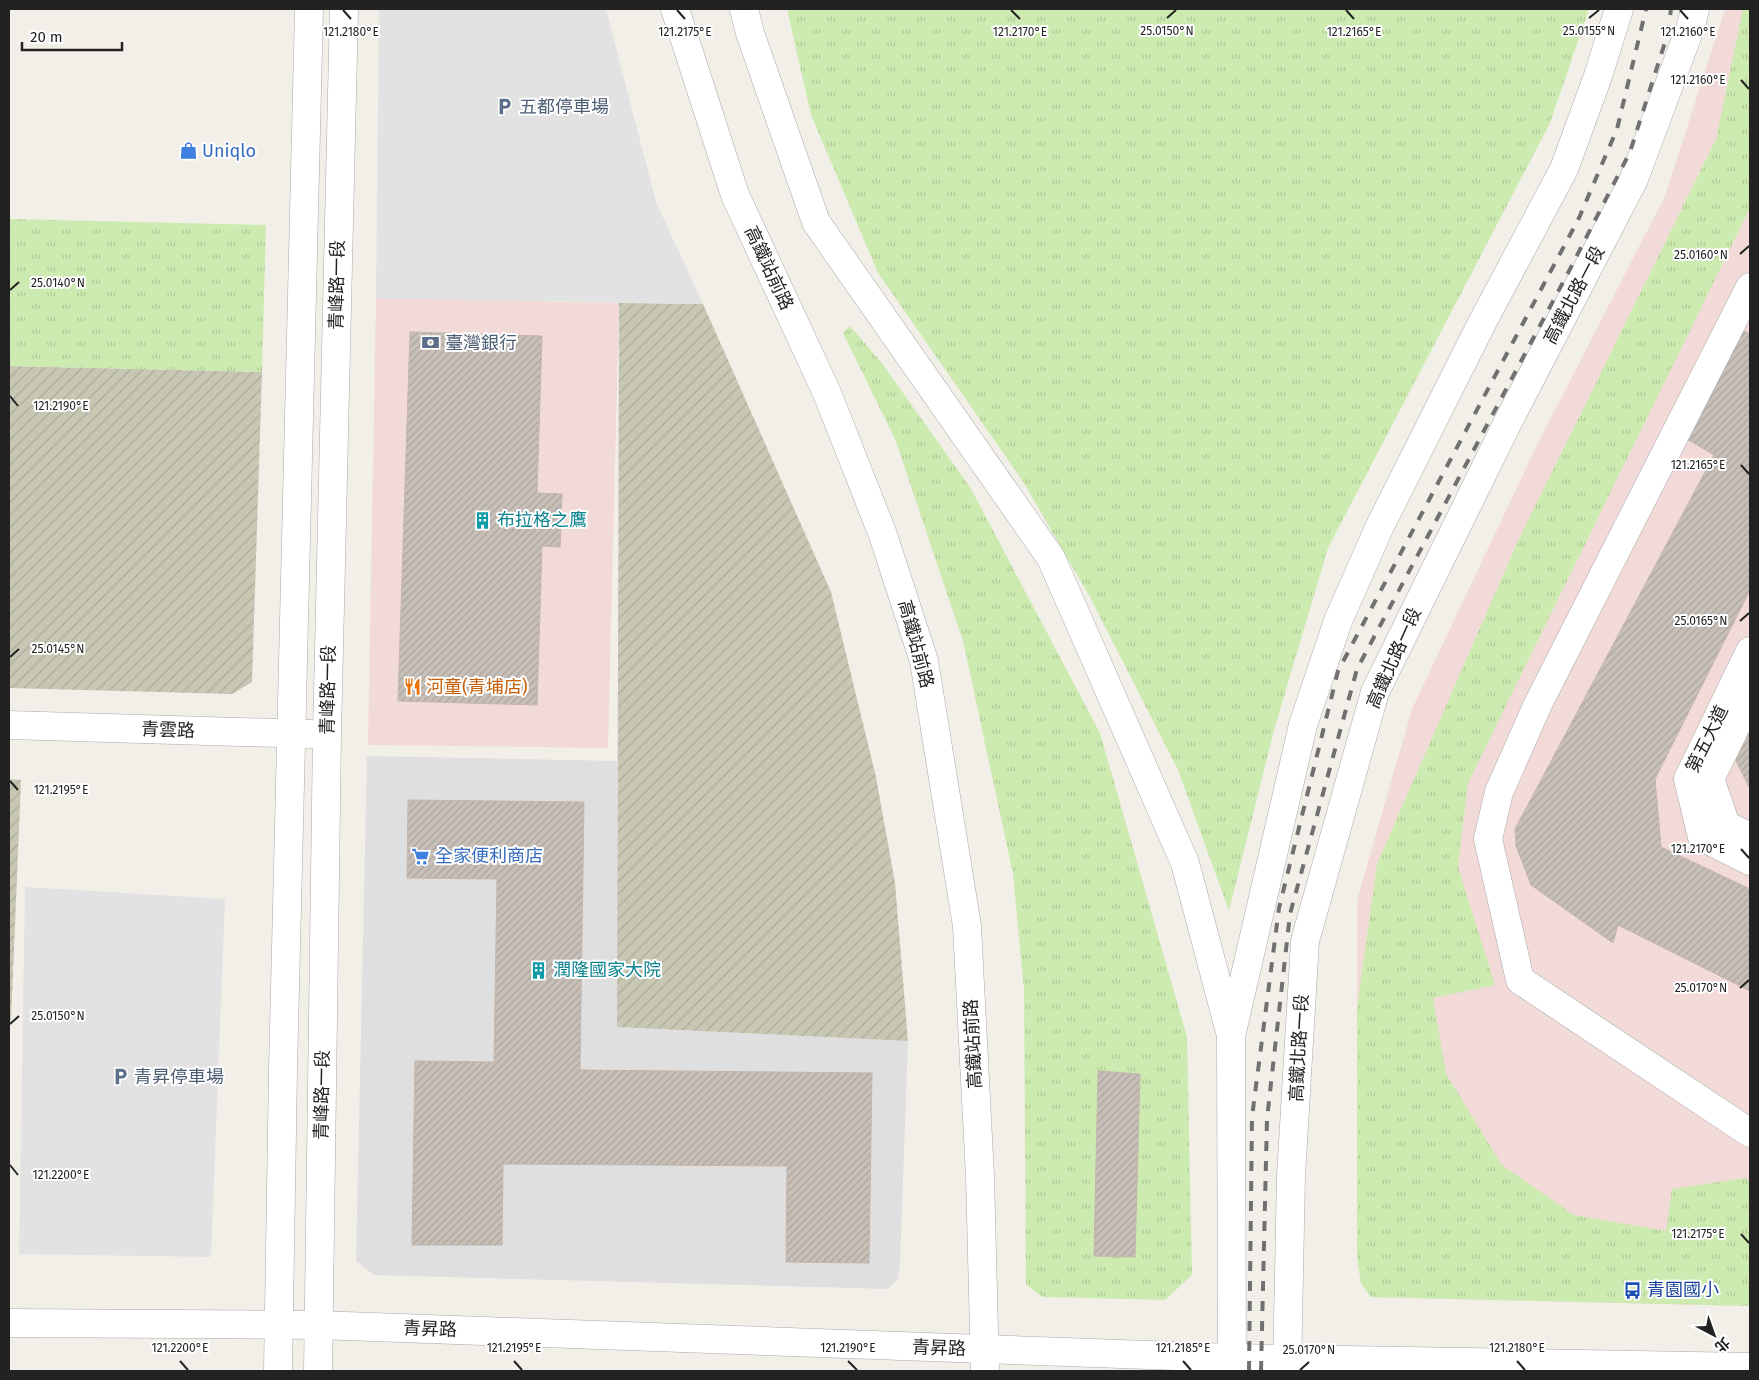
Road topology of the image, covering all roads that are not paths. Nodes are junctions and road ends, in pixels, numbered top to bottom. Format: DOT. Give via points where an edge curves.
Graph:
graph roads {
  1 [pos="309,9"];
  2 [pos="344,9"];
  3 [pos="676,9"];
  4 [pos="744,9"];
  5 [pos="1619,9"];
  6 [pos="1695,9"];
  7 [pos="1750,287"];
  8 [pos="1750,651"];
  9 [pos="1750,698"];
  10 [pos="9,725"];
  11 [pos="292,734"];
  12 [pos="327,734"];
  13 [pos="1750,836"];
  14 [pos="1750,861"];
  15 [pos="1231,1036"];
  16 [pos="1750,1133"];
  17 [pos="9,1323"];
  18 [pos="279,1325"];
  19 [pos="318,1325"];
  20 [pos="984,1361"];
  21 [pos="1232,1365"];
  22 [pos="1287,1365"];
  23 [pos="1750,1367"];
  24 [pos="278,1371"];
  25 [pos="318,1371"];
  1 -- 11 [label="street, 青峰路一段"];
  2 -- 12 [label="street, 青峰路一段"];
  3 -- 20 [label="street, 高鐵站前路" via="735,195 827,393 883,535 924,661 967,926 980,1176"];
  4 -- 15 [label="street" via="816,222 1051,558 1185,863"];
  5 -- 15 [label="street" via="1564,169 1379,528 1338,620 1303,725"];
  6 -- 22 [label="street, 高鐵北路一段" via="1634,179 1507,424 1375,692 1306,941 1291,1176"];
  7 -- 16 [label="street" via="1538,704 1499,792 1488,839 1520,980"];
  8 -- 14 [label="street, 第五大道" via="1688,778 1702,837"];
  9 -- 13 [label="street, 第五大道" via="1710,779 1726,825"];
  10 -- 11 [label="street, 青雲路"];
  11 -- 12 [label="street, 青雲路"];
  11 -- 18 [label="street, 青峰路一段"];
  12 -- 19 [label="street, 青峰路一段"];
  15 -- 21 [label="street"];
  17 -- 18 [label="street, 青昇路"];
  18 -- 19 [label="street, 青昇路"];
  18 -- 24 [label="street, 青峰路一段"];
  19 -- 20 [label="street, 青昇路"];
  19 -- 25 [label="street, 青峰路一段"];
  20 -- 21 [label="street, 青昇路"];
  21 -- 22 [label="street, 青昇路"];
  22 -- 23 [label="street, 青昇路"];
}
